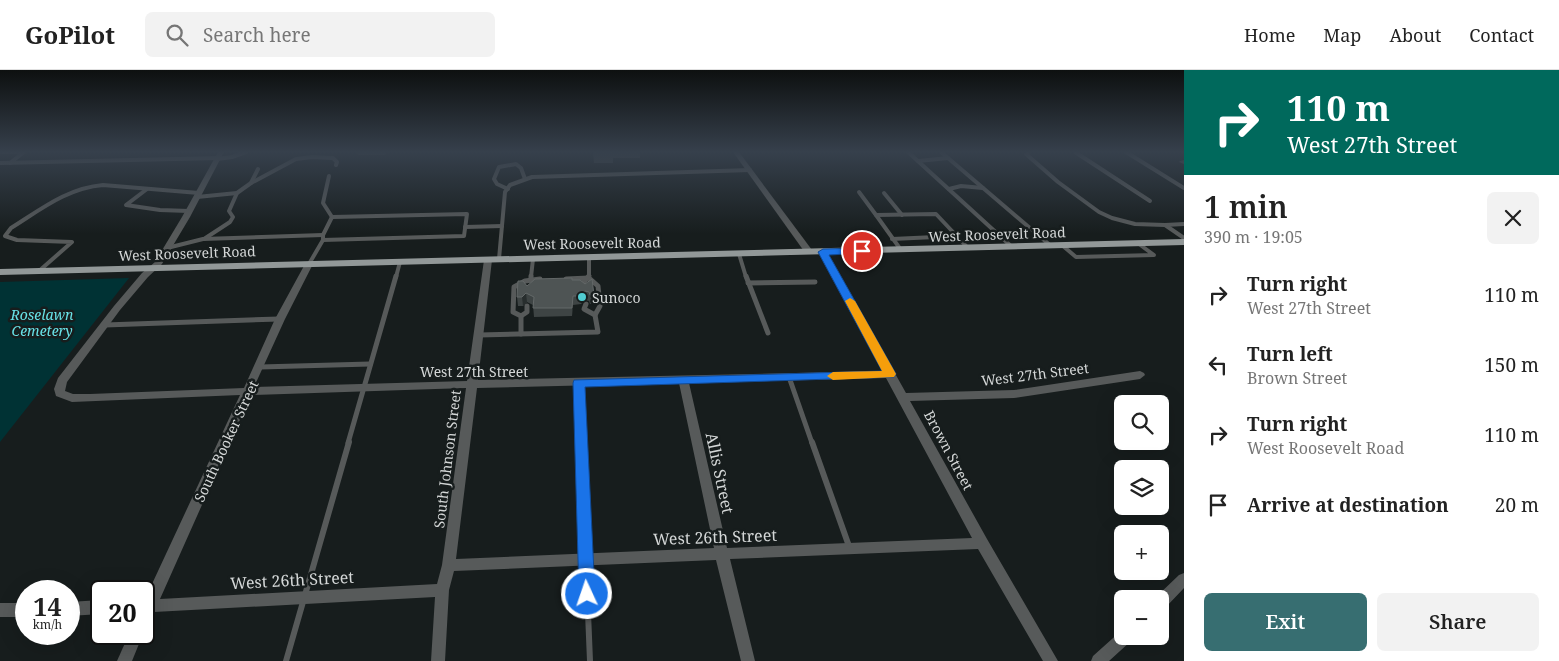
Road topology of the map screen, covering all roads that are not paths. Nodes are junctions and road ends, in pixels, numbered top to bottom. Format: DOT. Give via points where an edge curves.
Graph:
graph roads {
  1 [pos="206,180"];
  2 [pos="253,180"];
  3 [pos="257,180"];
  4 [pos="328,180"];
  5 [pos="494,180"];
  6 [pos="522,180"];
  7 [pos="757,180"];
  8 [pos="938,180"];
  9 [pos="973,180"];
  10 [pos="1055,180"];
  11 [pos="1117,180"];
  12 [pos="1170,180"];
  13 [pos="251,183"];
  14 [pos="983,188"];
  15 [pos="1184,188"];
  16 [pos="147,189"];
  17 [pos="508,189"];
  18 [pos="949,190"];
  19 [pos="859,192"];
  20 [pos="237,193"];
  21 [pos="884,193"];
  22 [pos="198,195"];
  23 [pos="1150,201"];
  24 [pos="189,211"];
  25 [pos="876,215"];
  26 [pos="902,215"];
  27 [pos="332,217"];
  28 [pos="1184,224"];
  29 [pos="1165,225"];
  30 [pos="465,226"];
  31 [pos="502,226"];
  32 [pos="957,236"];
  33 [pos="323,237"];
  34 [pos="892,238"];
  35 [pos="1184,238"];
  36 [pos="203,239"];
  37 [pos="1184,242"];
  38 [pos="1139,244"];
  39 [pos="1051,246"];
  40 [pos="1063,246"];
  41 [pos="1012,247"];
  42 [pos="167,248"];
  43 [pos="968,248"];
  44 [pos="900,250"];
  45 [pos="808,252"];
  46 [pos="823,252"];
  47 [pos="739,254"];
  48 [pos="589,257"];
  49 [pos="533,259"];
  50 [pos="494,260"];
  51 [pos="400,262"];
  52 [pos="309,264"];
  53 [pos="152,268"];
  54 [pos="38,271"];
  55 [pos="0,272"];
  56 [pos="589,278"];
  57 [pos="551,279"];
  58 [pos="560,279"];
  59 [pos="531,280"];
  60 [pos="525,281"];
  61 [pos="815,282"];
  62 [pos="748,283"];
  63 [pos="528,287"];
  64 [pos="582,287"];
  65 [pos="580,304"];
  66 [pos="527,306"];
  67 [pos="595,315"];
  68 [pos="521,316"];
  69 [pos="280,319"];
  70 [pos="105,324"];
  71 [pos="768,332"];
  72 [pos="521,334"];
  73 [pos="479,335"];
  74 [pos="370,364"];
  75 [pos="260,367"];
  76 [pos="890,374"];
  77 [pos="1140,375"];
  78 [pos="789,377"];
  79 [pos="683,380"];
  80 [pos="578,383"];
  81 [pos="472,384"];
  82 [pos="364,386"];
  83 [pos="248,391"];
  84 [pos="903,396"];
  85 [pos="982,543"];
  86 [pos="850,549"];
  87 [pos="722,554"];
  88 [pos="585,560"];
  89 [pos="449,566"];
  90 [pos="1184,579"];
  91 [pos="442,590"];
  92 [pos="155,591"];
  93 [pos="1169,594"];
  94 [pos="304,598"];
  95 [pos="155,609"];
  96 [pos="0,610"];
  97 [pos="15,610"];
  98 [pos="131,645"];
  99 [pos="1116,645"];
  100 [pos="124,661"];
  101 [pos="286,661"];
  102 [pos="438,661"];
  103 [pos="590,661"];
  104 [pos="748,661"];
  105 [pos="1051,661"];
  106 [pos="1098,661"];
  1 -- 22 [label="street"];
  2 -- 13 [label="lane"];
  3 -- 13 [label="lane"];
  4 -- 27 [label="lane" via="322,206"];
  5 -- 17 [label="lane"];
  6 -- 17 [label="lane"];
  7 -- 45 [label="street"];
  8 -- 18 [label="lane"];
  9 -- 14 [label="lane"];
  10 -- 29 [label="lane" via="1112,218 1135,224"];
  11 -- 23 [label="lane"];
  12 -- 15 [label="lane"];
  13 -- 20 [label="lane"];
  14 -- 18 [label="lane" via="961,186"];
  14 -- 39 [label="lane"];
  16 -- 22 [label="lane"];
  16 -- 24 [label="lane" via="126,205"];
  16 -- 54 [label="lane" via="112,184 87,186 11,228 5,236 17,240 72,242"];
  17 -- 31 [label="lane"];
  18 -- 41 [label="lane"];
  19 -- 25 [label="lane"];
  20 -- 22 [label="lane"];
  20 -- 36 [label="lane" via="229,211 233,217 230,222"];
  21 -- 26 [label="lane"];
  22 -- 24 [label="street"];
  24 -- 42 [label="street"];
  25 -- 26 [label="lane"];
  25 -- 34 [label="lane"];
  26 -- 32 [label="lane" via="936,214"];
  27 -- 30 [label="lane" via="468,214"];
  27 -- 33 [label="lane"];
  28 -- 29 [label="lane"];
  29 -- 35 [label="lane"];
  30 -- 31 [label="lane"];
  30 -- 33 [label="lane" via="464,236"];
  31 -- 50 [label="lane"];
  32 -- 34 [label="lane"];
  32 -- 43 [label="lane"];
  33 -- 36 [label="lane"];
  33 -- 52 [label="lane"];
  34 -- 44 [label="lane"];
  36 -- 42 [label="lane"];
  37 -- 38 [label="main road, West Roosevelt Road"];
  38 -- 40 [label="main road, West Roosevelt Road"];
  38 -- 40 [label="lane" via="1154,255 1076,257"];
  39 -- 40 [label="main road, West Roosevelt Road"];
  39 -- 41 [label="main road, West Roosevelt Road"];
  41 -- 43 [label="main road, West Roosevelt Road"];
  42 -- 53 [label="street"];
  43 -- 44 [label="main road, West Roosevelt Road"];
  44 -- 46 [label="main road, West Roosevelt Road"];
  45 -- 46 [label="main road, West Roosevelt Road"];
  45 -- 47 [label="main road, West Roosevelt Road"];
  46 -- 76 [label="street, Brown Street"];
  47 -- 48 [label="main road, West Roosevelt Road"];
  47 -- 62 [label="lane"];
  48 -- 49 [label="main road, West Roosevelt Road"];
  48 -- 56 [label="lane"];
  49 -- 50 [label="main road, West Roosevelt Road"];
  49 -- 59 [label="lane"];
  50 -- 51 [label="main road, West Roosevelt Road"];
  50 -- 73 [label="street, South Johnson Street"];
  51 -- 52 [label="main road, West Roosevelt Road"];
  51 -- 74 [label="lane"];
  52 -- 53 [label="main road, West Roosevelt Road"];
  52 -- 69 [label="street, South Booker Street"];
  53 -- 54 [label="main road, West Roosevelt Road"];
  53 -- 70 [label="street"];
  54 -- 55 [label="main road, West Roosevelt Road"];
  56 -- 58 [label="lane"];
  56 -- 64 [label="lane"];
  56 -- 67 [label="lane" via="598,286 600,306"];
  57 -- 59 [label="lane"];
  59 -- 60 [label="lane"];
  60 -- 63 [label="lane"];
  60 -- 68 [label="lane" via="514,287 513,312"];
  61 -- 62 [label="lane"];
  62 -- 71 [label="lane"];
  65 -- 67 [label="lane"];
  66 -- 68 [label="lane" via="527,312"];
  67 -- 72 [label="lane" via="598,332"];
  68 -- 72 [label="lane"];
  69 -- 70 [label="lane"];
  69 -- 75 [label="street, South Booker Street"];
  70 -- 83 [label="street, West 27th Street" via="62,380 60,393 72,398 90,398"];
  72 -- 73 [label="lane"];
  73 -- 81 [label="street, South Johnson Street"];
  74 -- 75 [label="lane"];
  74 -- 82 [label="lane"];
  75 -- 83 [label="street, South Booker Street"];
  76 -- 78 [label="street, West 27th Street"];
  76 -- 84 [label="street, Brown Street"];
  77 -- 84 [label="street, West 27th Street" via="1014,394"];
  78 -- 79 [label="street, West 27th Street"];
  78 -- 86 [label="lane"];
  79 -- 80 [label="street, West 27th Street"];
  79 -- 87 [label="street, Allis Street"];
  80 -- 81 [label="street, West 27th Street"];
  80 -- 88 [label="lane"];
  81 -- 82 [label="street, West 27th Street"];
  81 -- 89 [label="street, South Johnson Street"];
  82 -- 83 [label="street, West 27th Street"];
  82 -- 94 [label="lane"];
  83 -- 92 [label="street, South Booker Street"];
  84 -- 85 [label="street, Brown Street"];
  85 -- 86 [label="street, West 26th Street"];
  85 -- 105 [label="street, Brown Street"];
  86 -- 87 [label="street, West 26th Street"];
  87 -- 88 [label="street, West 26th Street"];
  87 -- 104 [label="street, Allis Street"];
  88 -- 89 [label="street, West 26th Street"];
  88 -- 103 [label="lane"];
  89 -- 91 [label="street, South Johnson Street"];
  90 -- 93 [label="street"];
  91 -- 94 [label="street, West 26th Street"];
  91 -- 102 [label="street, South Johnson Street"];
  94 -- 95 [label="street, West 26th Street"];
  94 -- 101 [label="lane"];
  96 -- 97 [label="street"];
  98 -- 100 [label="street"];
  99 -- 106 [label="street"];
}
